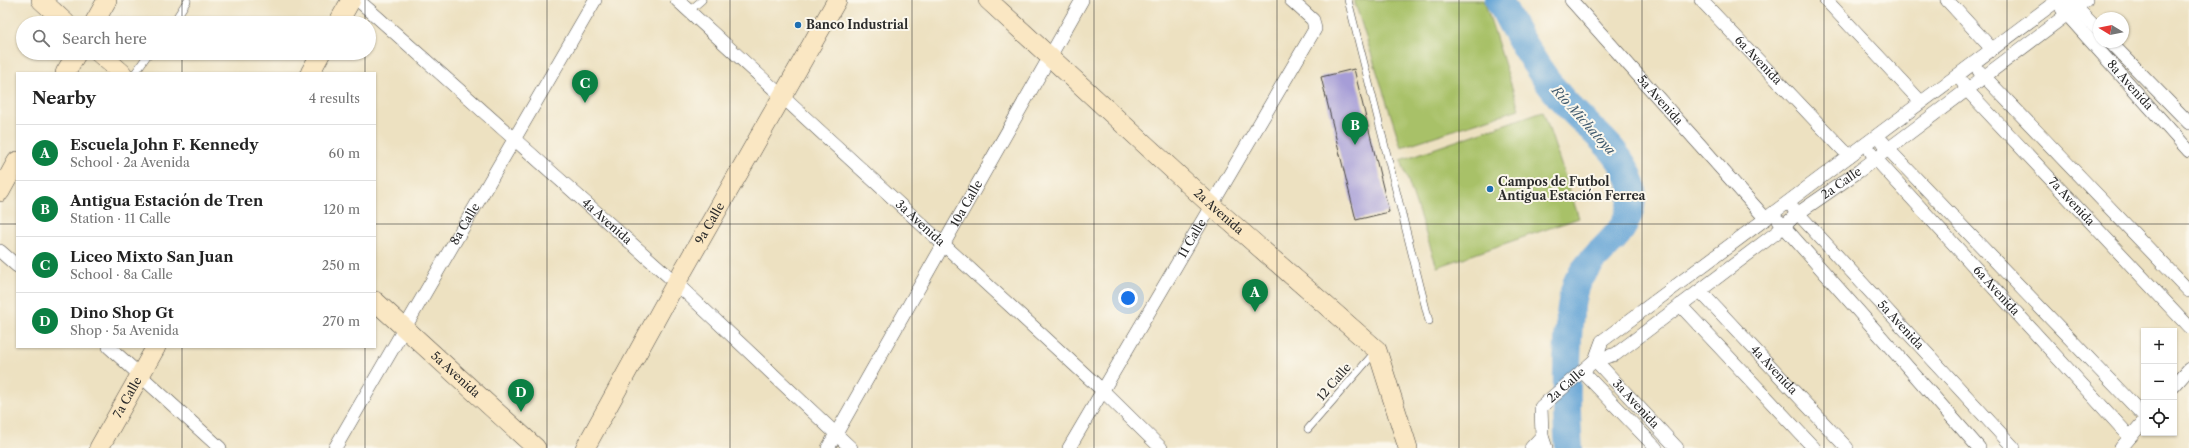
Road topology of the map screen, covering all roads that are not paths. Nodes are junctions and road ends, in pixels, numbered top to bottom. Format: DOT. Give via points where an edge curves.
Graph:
graph roads {
  1 [pos="42,0"];
  2 [pos="107,0"];
  3 [pos="351,0"];
  4 [pos="358,0"];
  5 [pos="595,0"];
  6 [pos="677,0"];
  7 [pos="702,0"];
  8 [pos="837,0"];
  9 [pos="988,0"];
  10 [pos="1082,0"];
  11 [pos="1291,0"];
  12 [pos="1348,0"];
  13 [pos="1571,0"];
  14 [pos="1701,0"];
  15 [pos="1826,0"];
  16 [pos="1947,0"];
  17 [pos="187,1"];
  18 [pos="2057,1"];
  19 [pos="2074,5"];
  20 [pos="689,11"];
  21 [pos="59,16"];
  22 [pos="98,16"];
  23 [pos="177,16"];
  24 [pos="342,16"];
  25 [pos="376,16"];
  26 [pos="376,16"];
  27 [pos="2093,25"];
  28 [pos="2116,48"];
  29 [pos="1992,49"];
  30 [pos="1050,56"];
  31 [pos="72,60"];
  32 [pos="107,60"];
  33 [pos="144,60"];
  34 [pos="318,60"];
  35 [pos="1972,64"];
  36 [pos="66,72"];
  37 [pos="121,72"];
  38 [pos="136,72"];
  39 [pos="311,72"];
  40 [pos="1958,74"];
  41 [pos="1984,76"];
  42 [pos="1967,90"];
  43 [pos="783,96"];
  44 [pos="1921,102"];
  45 [pos="2189,123"];
  46 [pos="1879,134"];
  47 [pos="514,140"];
  48 [pos="1866,143"];
  49 [pos="1888,149"];
  50 [pos="2189,150"];
  51 [pos="1849,156"];
  52 [pos="1875,158"];
  53 [pos="16,163"];
  54 [pos="0,192"];
  55 [pos="1788,202"];
  56 [pos="1212,206"];
  57 [pos="1797,214"];
  58 [pos="1769,216"];
  59 [pos="1783,227"];
  60 [pos="943,243"];
  61 [pos="0,251"];
  62 [pos="16,265"];
  63 [pos="676,283"];
  64 [pos="1700,291"];
  65 [pos="2189,291"];
  66 [pos="376,302"];
  67 [pos="1680,305"];
  68 [pos="1429,321"];
  69 [pos="404,327"];
  70 [pos="2189,327"];
  71 [pos="110,348"];
  72 [pos="155,348"];
  73 [pos="1377,350"];
  74 [pos="1595,360"];
  75 [pos="2189,369"];
  76 [pos="1579,373"];
  77 [pos="140,375"];
  78 [pos="2177,383"];
  79 [pos="1102,390"];
  80 [pos="2141,413"];
  81 [pos="2141,424"];
  82 [pos="1308,429"];
  83 [pos="836,434"];
  84 [pos="2130,437"];
  85 [pos="1544,442"];
  86 [pos="99,448"];
  87 [pos="220,448"];
  88 [pos="335,448"];
  89 [pos="536,448"];
  90 [pos="585,448"];
  91 [pos="828,448"];
  92 [pos="851,448"];
  93 [pos="1069,448"];
  94 [pos="1161,448"];
  95 [pos="1408,448"];
  96 [pos="1531,448"];
  97 [pos="1656,448"];
  98 [pos="1677,448"];
  99 [pos="1814,448"];
  100 [pos="1847,448"];
  101 [pos="1979,448"];
  102 [pos="2014,448"];
  103 [pos="2120,448"];
  1 -- 21 [label="main road"];
  2 -- 22 [label="main road"];
  3 -- 24 [label="main road"];
  4 -- 25 [label="street, 4a Avenida"];
  5 -- 47 [label="street, 8a Calle"];
  6 -- 20 [label="street, 3a Avenida"];
  7 -- 20 [label="lane"];
  8 -- 43 [label="main road, 9a Calle"];
  9 -- 30 [label="main road, 2a Avenida"];
  10 -- 30 [label="street, 10a Calle"];
  11 -- 56 [label="street, 11 Calle" via="1313,20 1315,29"];
  12 -- 68 [label="lane"];
  13 -- 58 [label="street, 5a Avenida"];
  14 -- 51 [label="street, 6a Avenida"];
  15 -- 44 [label="street"];
  16 -- 29 [label="street"];
  17 -- 23 [label="lane"];
  18 -- 19 [label="street, 8a Avenida"];
  18 -- 29 [label="street, 2a Calle"];
  19 -- 27 [label="street, 8a Avenida"];
  19 -- 41 [label="street, 2a Calle"];
  19 -- 50 [label="street, 8a Avenida"];
  20 -- 43 [label="street, 3a Avenida"];
  26 -- 47 [label="street, 4a Avenida"];
  28 -- 45 [label="street, 8a Avenida"];
  29 -- 35 [label="street, 2a Calle"];
  30 -- 56 [label="main road, 2a Avenida"];
  30 -- 60 [label="street, 10a Calle"];
  31 -- 36 [label="main road"];
  32 -- 37 [label="main road"];
  33 -- 38 [label="lane"];
  34 -- 39 [label="main road"];
  35 -- 40 [label="street, 2a Calle"];
  35 -- 41 [label="street, 7a Avenida"];
  40 -- 42 [label="street, 7a Avenida"];
  40 -- 44 [label="street, 2a Calle"];
  41 -- 42 [label="street, 2a Calle"];
  41 -- 65 [label="street, 7a Avenida"];
  42 -- 49 [label="street, 2a Calle"];
  42 -- 70 [label="street, 7a Avenida"];
  43 -- 60 [label="street, 3a Avenida"];
  43 -- 63 [label="main road, 9a Calle"];
  44 -- 46 [label="street, 2a Calle"];
  46 -- 48 [label="street, 2a Calle"];
  46 -- 49 [label="street, 6a Avenida"];
  47 -- 63 [label="street, 4a Avenida"];
  47 -- 69 [label="street, 8a Calle"];
  48 -- 51 [label="street, 2a Calle"];
  48 -- 52 [label="street, 6a Avenida"];
  49 -- 52 [label="street, 2a Calle"];
  49 -- 80 [label="street, 6a Avenida"];
  51 -- 55 [label="street, 2a Calle"];
  52 -- 57 [label="street, 2a Calle"];
  52 -- 84 [label="street, 6a Avenida"];
  53 -- 54 [label="main road"];
  55 -- 57 [label="street, 5a Avenida"];
  55 -- 58 [label="street, 2a Calle"];
  56 -- 73 [label="main road, 2a Avenida"];
  56 -- 79 [label="street, 11 Calle"];
  57 -- 59 [label="street, 2a Calle"];
  57 -- 102 [label="street, 5a Avenida"];
  58 -- 59 [label="street, 5a Avenida"];
  58 -- 74 [label="street, 2a Calle" via="1602,341"];
  59 -- 64 [label="street, 2a Calle"];
  59 -- 101 [label="street, 5a Avenida"];
  60 -- 79 [label="street, 3a Avenida"];
  60 -- 83 [label="street, 10a Calle"];
  61 -- 62 [label="street"];
  63 -- 83 [label="street, 4a Avenida"];
  63 -- 90 [label="main road, 9a Calle"];
  64 -- 67 [label="street, 2a Calle"];
  64 -- 100 [label="street, 4a Avenida"];
  66 -- 69 [label="main road, 5a Avenida"];
  67 -- 74 [label="street, 2a Calle" via="1616,354"];
  67 -- 99 [label="street, 4a Avenida"];
  69 -- 88 [label="street, 8a Calle"];
  69 -- 89 [label="main road, 5a Avenida"];
  71 -- 77 [label="street"];
  72 -- 77 [label="main road, 7a Calle"];
  73 -- 82 [label="lane, 12 Calle"];
  73 -- 95 [label="main road"];
  74 -- 76 [label="street, 2a Calle"];
  74 -- 98 [label="street, 3a Avenida"];
  75 -- 78 [label="street"];
  76 -- 85 [label="street, 2a Calle" via="1541,407"];
  76 -- 97 [label="street, 3a Avenida"];
  77 -- 86 [label="main road, 7a Calle"];
  77 -- 87 [label="street"];
  79 -- 93 [label="street, 11 Calle"];
  79 -- 94 [label="street, 3a Avenida"];
  81 -- 84 [label="street"];
  83 -- 91 [label="street, 10a Calle"];
  83 -- 92 [label="street, 4a Avenida"];
  84 -- 103 [label="street"];
  85 -- 96 [label="street, 2a Calle"];
}
